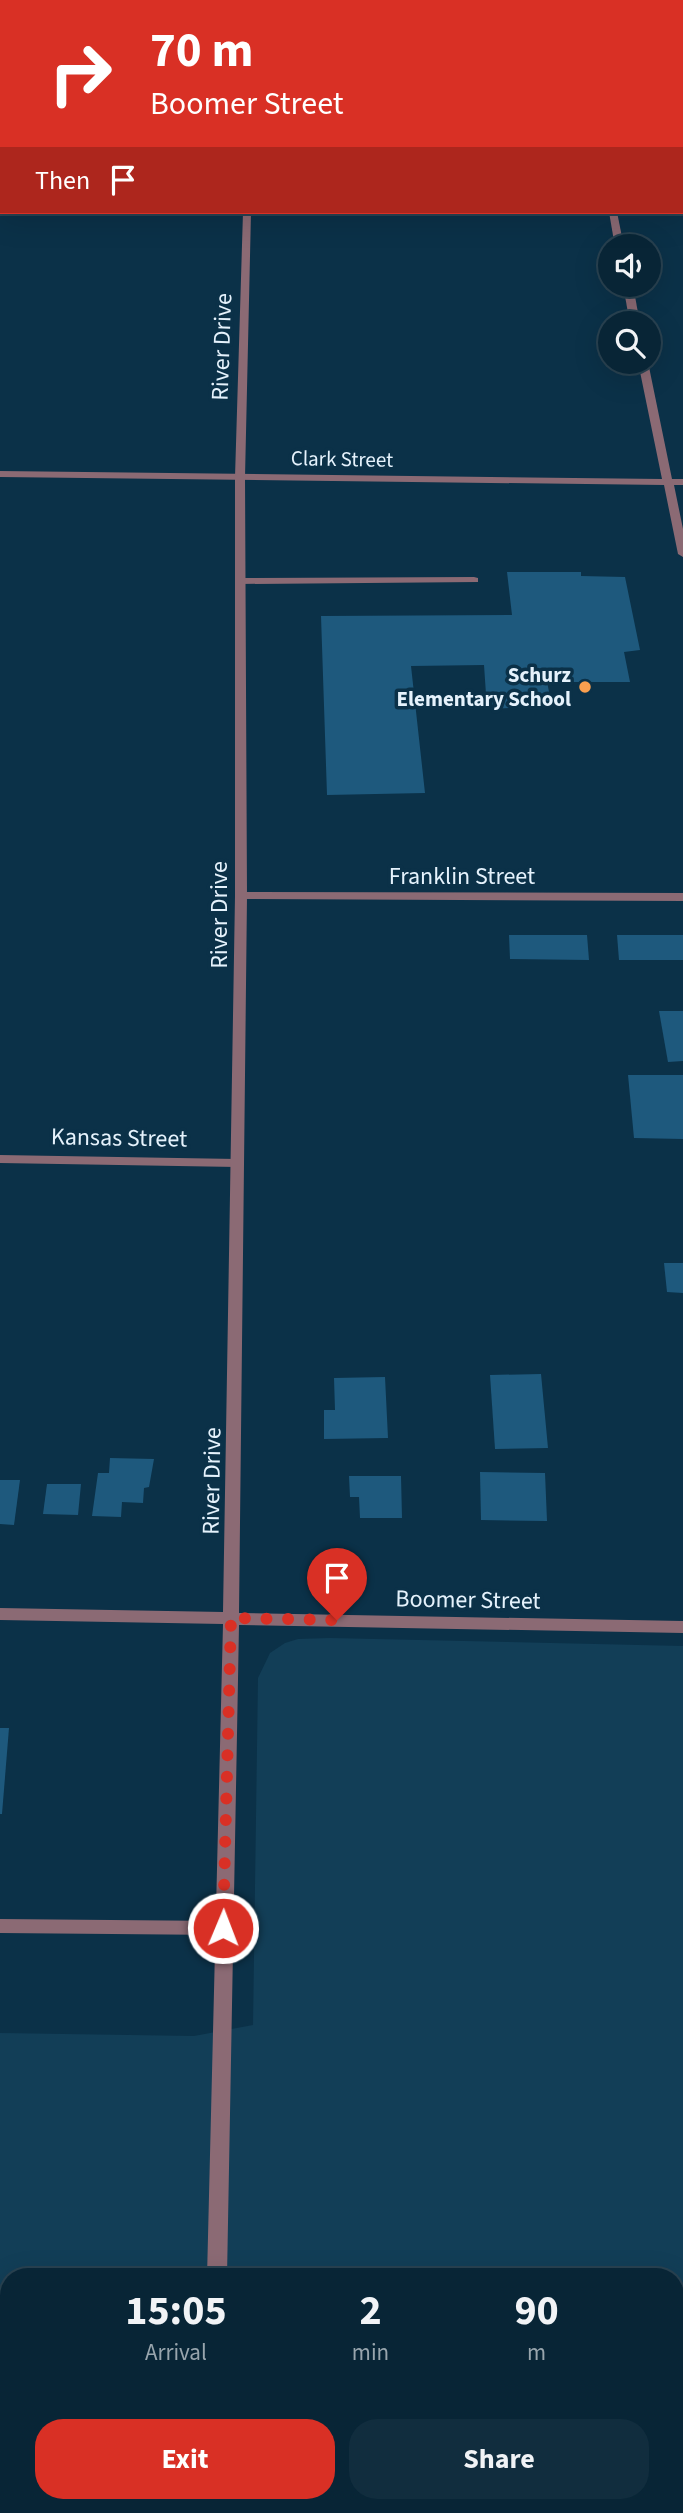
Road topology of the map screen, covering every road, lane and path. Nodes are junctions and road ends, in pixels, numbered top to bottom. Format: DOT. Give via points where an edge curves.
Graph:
graph roads {
  1 [pos="247,214"];
  2 [pos="613,214"];
  3 [pos="617,234"];
  4 [pos="646,374"];
  5 [pos="0,474"];
  6 [pos="240,477"];
  7 [pos="668,481"];
  8 [pos="683,482"];
  9 [pos="683,554"];
  10 [pos="474,580"];
  11 [pos="240,581"];
  12 [pos="241,896"];
  13 [pos="683,898"];
  14 [pos="0,1160"];
  15 [pos="237,1163"];
  16 [pos="0,1614"];
  17 [pos="231,1618"];
  18 [pos="683,1627"];
  19 [pos="0,1926"];
  20 [pos="223,1928"];
  21 [pos="216,2268"];
  1 -- 6 [label="street, River Drive"];
  2 -- 3 [label="street"];
  4 -- 7 [label="street"];
  5 -- 6 [label="street, Clark Street"];
  6 -- 7 [label="street, Clark Street"];
  6 -- 11 [label="street, River Drive"];
  7 -- 8 [label="street, Clark Street"];
  7 -- 9 [label="street"];
  10 -- 11 [label="street"];
  11 -- 12 [label="street, River Drive"];
  12 -- 13 [label="street, Franklin Street"];
  12 -- 15 [label="street, River Drive"];
  14 -- 15 [label="street, Kansas Street"];
  15 -- 17 [label="street, River Drive"];
  16 -- 17 [label="street, Boomer Street"];
  17 -- 18 [label="street, Boomer Street"];
  17 -- 20 [label="street, River Drive"];
  19 -- 20 [label="street"];
  20 -- 21 [label="street, River Drive"];
}
